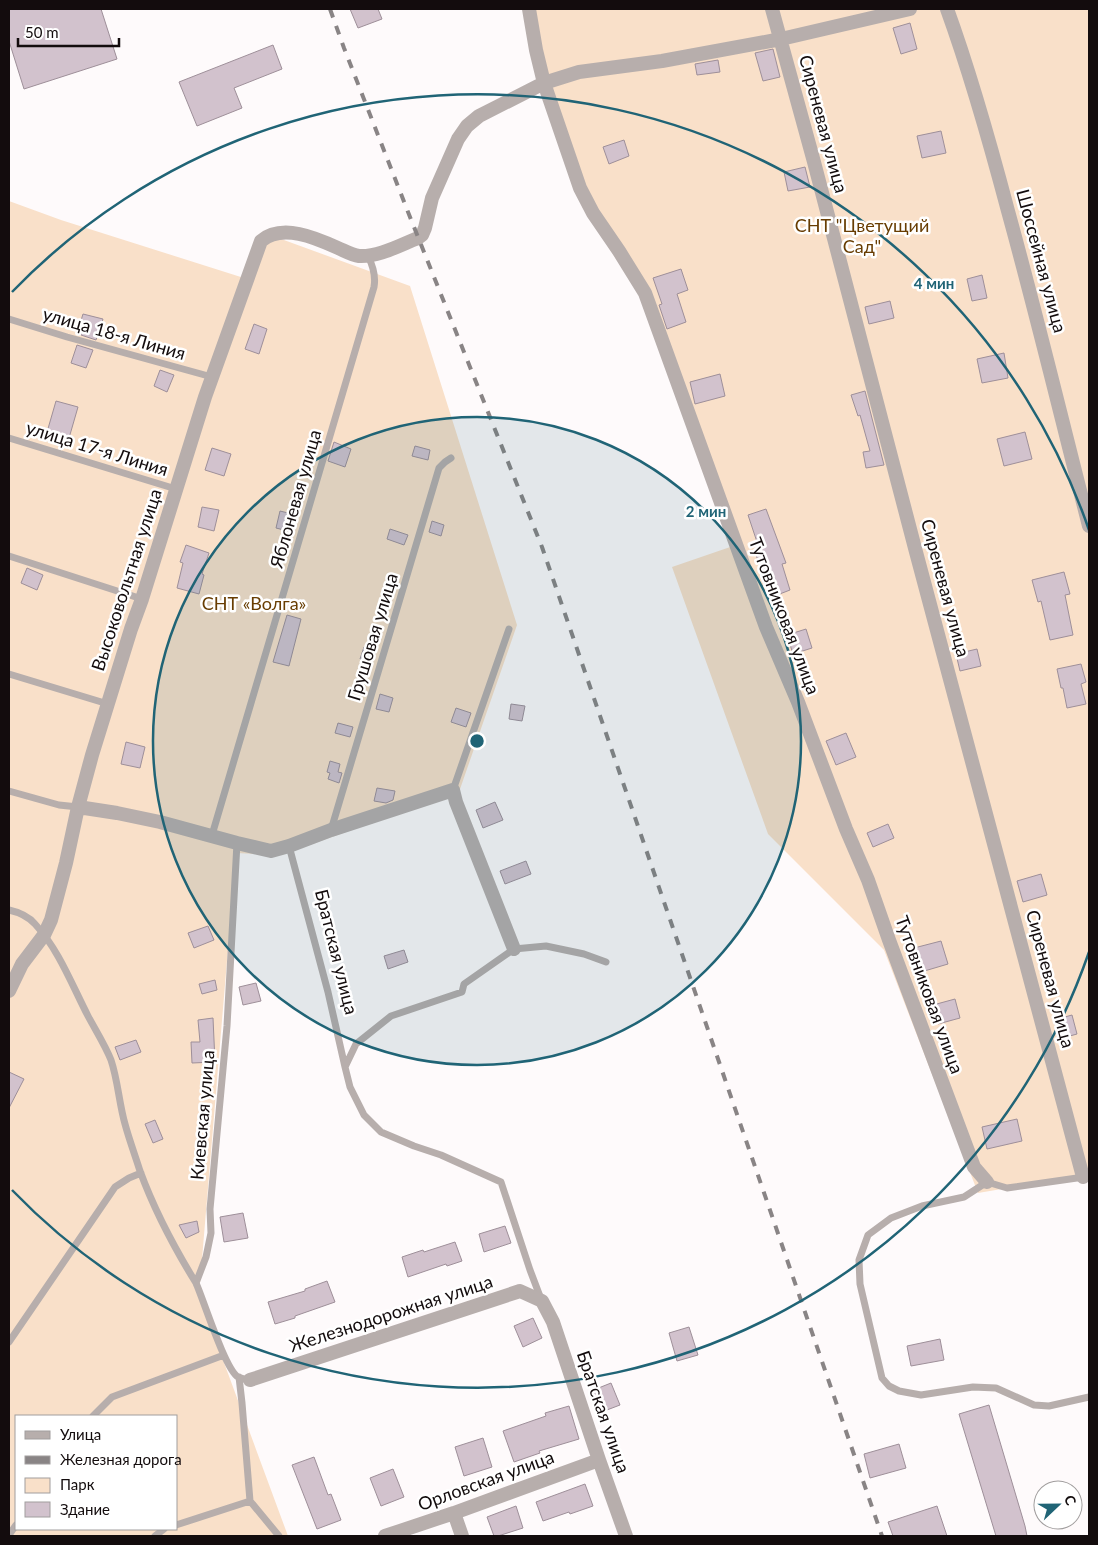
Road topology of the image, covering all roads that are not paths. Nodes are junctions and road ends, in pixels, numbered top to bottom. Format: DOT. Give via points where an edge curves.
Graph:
graph roads {
  1 [pos="529,9"];
  2 [pos="772,9"];
  3 [pos="910,9"];
  4 [pos="946,9"];
  5 [pos="781,39"];
  6 [pos="544,83"];
  7 [pos="368,256"];
  8 [pos="9,319"];
  9 [pos="212,377"];
  10 [pos="9,438"];
  11 [pos="451,458"];
  12 [pos="176,489"];
  13 [pos="1089,526"];
  14 [pos="9,556"];
  15 [pos="142,599"];
  16 [pos="509,629"];
  17 [pos="9,674"];
  18 [pos="108,704"];
  19 [pos="453,790"];
  20 [pos="9,791"];
  21 [pos="78,807"];
  22 [pos="331,830"];
  23 [pos="212,836"];
  24 [pos="237,843"];
  25 [pos="289,846"];
  26 [pos="9,910"];
  27 [pos="44,935"];
  28 [pos="514,950"];
  29 [pos="606,962"];
  30 [pos="9,991"];
  31 [pos="346,1067"];
  32 [pos="141,1173"];
  33 [pos="1086,1176"];
  34 [pos="987,1182"];
  35 [pos="196,1283"];
  36 [pos="542,1301"];
  37 [pos="9,1342"];
  38 [pos="224,1355"];
  39 [pos="244,1379"];
  40 [pos="1089,1397"];
  41 [pos="94,1415"];
  42 [pos="599,1460"];
  43 [pos="250,1501"];
  44 [pos="454,1513"];
  45 [pos="178,1524"];
  46 [pos="279,1536"];
  47 [pos="384,1536"];
  48 [pos="462,1536"];
  49 [pos="626,1536"];
  1 -- 6 [label="street, Тутовниковая улица"];
  2 -- 5 [label="street, Сиреневая улица"];
  3 -- 5 [label="street"];
  4 -- 13 [label="street, Шоссейная улица" via="989,142"];
  5 -- 6 [label="street" via="662,61 579,72"];
  5 -- 33 [label="street, Сиреневая улица" via="916,552"];
  6 -- 7 [label="street" via="467,126 436,190 422,235"];
  6 -- 34 [label="street, Тутовниковая улица" via="580,188 645,293 766,627 868,880 974,1167"];
  7 -- 9 [label="street, Высоковольтная улица" via="356,256 296,234 278,232 266,237 261,241"];
  7 -- 23 [label="lane, Яблоневая улица" via="376,279 374,287"];
  8 -- 9 [label="lane, улица 18-я Линия"];
  9 -- 12 [label="street, Высоковольтная улица"];
  10 -- 12 [label="lane, улица 17-я Линия"];
  11 -- 22 [label="lane, Грушовая улица" via="439,468"];
  12 -- 15 [label="street, Высоковольтная улица"];
  14 -- 15 [label="lane"];
  15 -- 18 [label="street, Высоковольтная улица"];
  16 -- 19 [label="lane"];
  17 -- 18 [label="lane"];
  18 -- 21 [label="street, Высоковольтная улица"];
  19 -- 22 [label="street"];
  19 -- 28 [label="street"];
  20 -- 21 [label="lane" via="59,806"];
  21 -- 23 [label="street" via="134,816"];
  21 -- 27 [label="street, Высоковольтная улица" via="54,909"];
  22 -- 25 [label="street"];
  23 -- 24 [label="street"];
  24 -- 25 [label="street" via="271,850"];
  24 -- 35 [label="lane, Киевская улица" via="210,1209 211,1233"];
  25 -- 31 [label="lane, Братская улица"];
  26 -- 27 [label="lane" via="19,912 34,922"];
  27 -- 30 [label="street, Высоковольтная улица" via="22,964"];
  27 -- 32 [label="lane" via="106,1048 118,1084 124,1123"];
  28 -- 29 [label="lane" via="546,946"];
  28 -- 31 [label="lane" via="464,984 462,992 391,1016 356,1044"];
  31 -- 36 [label="lane, Братская улица" via="350,1087 364,1115 381,1132 501,1182"];
  32 -- 35 [label="lane"];
  32 -- 37 [label="lane" via="115,1187"];
  33 -- 34 [label="lane" via="1007,1188"];
  34 -- 40 [label="lane" via="964,1197 922,1206 891,1218 868,1235 859,1260 860,1284 882,1378 899,1391 921,1394 974,1387 996,1388 1034,1405 1049,1406"];
  35 -- 38 [label="lane"];
  36 -- 39 [label="street, Железнодорожная улица" via="520,1291"];
  36 -- 42 [label="street, Братская улица"];
  38 -- 39 [label="lane" via="231,1368"];
  38 -- 41 [label="lane" via="112,1397"];
  39 -- 43 [label="lane" via="242,1403"];
  42 -- 44 [label="street, Орловская улица"];
  42 -- 49 [label="street, Братская улица"];
  43 -- 45 [label="lane"];
  43 -- 46 [label="lane"];
  44 -- 47 [label="street, Орловская улица"];
  44 -- 48 [label="street"];
}
